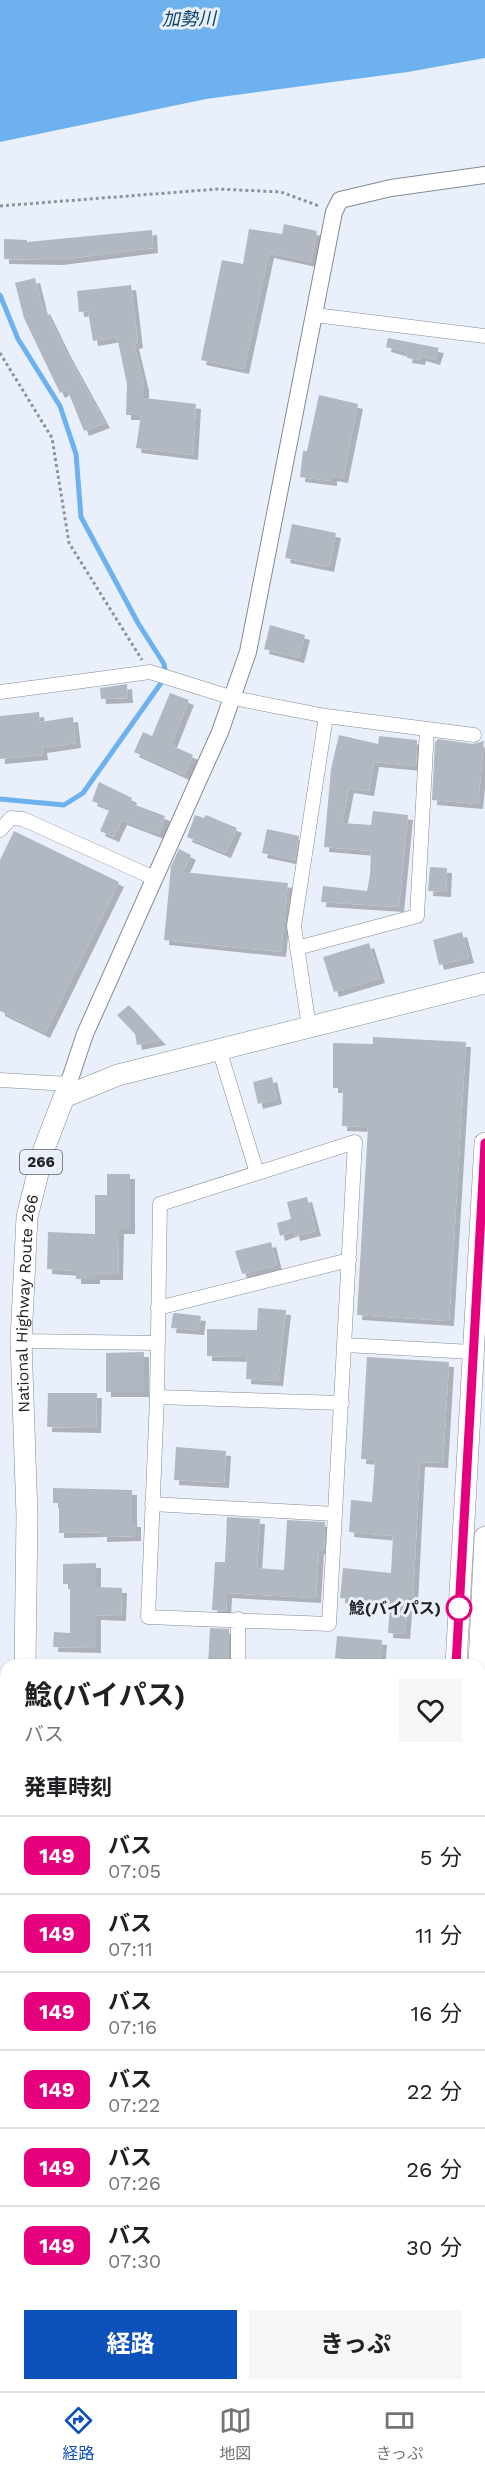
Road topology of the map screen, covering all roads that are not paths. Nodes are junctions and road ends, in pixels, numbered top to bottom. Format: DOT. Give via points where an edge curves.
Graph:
graph roads {
  1 [pos="485,175"];
  2 [pos="315,315"];
  3 [pos="485,336"];
  4 [pos="0,692"];
  5 [pos="233,698"];
  6 [pos="326,716"];
  7 [pos="427,729"];
  8 [pos="474,735"];
  9 [pos="0,830"];
  10 [pos="154,878"];
  11 [pos="297,948"];
  12 [pos="485,983"];
  13 [pos="309,1027"];
  14 [pos="219,1049"];
  15 [pos="0,1080"];
  16 [pos="67,1090"];
  17 [pos="485,1143"];
  18 [pos="257,1173"];
  19 [pos="349,1260"];
  20 [pos="158,1308"];
  21 [pos="21,1341"];
  22 [pos="157,1343"];
  23 [pos="345,1346"];
  24 [pos="472,1352"];
  25 [pos="157,1397"];
  26 [pos="342,1403"];
  27 [pos="152,1504"];
  28 [pos="336,1514"];
  29 [pos="485,1537"];
  30 [pos="238,1619"];
  31 [pos="25,1659"];
  32 [pos="238,1659"];
  33 [pos="456,1659"];
  34 [pos="479,1659"];
  1 -- 2 [label="street" via="340,200 334,212"];
  2 -- 3 [label="street"];
  2 -- 5 [label="street" via="248,652"];
  4 -- 5 [label="street" via="150,672"];
  5 -- 6 [label="street"];
  5 -- 10 [label="street"];
  6 -- 7 [label="street"];
  6 -- 11 [label="street" via="294,926"];
  7 -- 8 [label="street"];
  7 -- 11 [label="street" via="417,916"];
  9 -- 10 [label="street" via="11,818 23,819"];
  10 -- 16 [label="street" via="85,1034"];
  11 -- 13 [label="street"];
  12 -- 13 [label="highway"];
  13 -- 14 [label="highway"];
  14 -- 16 [label="highway"];
  14 -- 18 [label="street"];
  15 -- 16 [label="street"];
  16 -- 21 [label="highway, National Highway Route 266 / 266" via="44,1149 27,1218"];
  17 -- 24 [label="highway"];
  18 -- 19 [label="street" via="355,1142"];
  18 -- 20 [label="street" via="160,1204"];
  19 -- 20 [label="street"];
  19 -- 23 [label="street"];
  20 -- 22 [label="street"];
  21 -- 22 [label="street"];
  21 -- 31 [label="highway, National Highway Route 266 / 266" via="27,1516"];
  22 -- 25 [label="street"];
  23 -- 24 [label="street"];
  23 -- 26 [label="street"];
  24 -- 33 [label="highway"];
  25 -- 26 [label="street"];
  25 -- 27 [label="street"];
  26 -- 28 [label="street"];
  27 -- 28 [label="street"];
  27 -- 30 [label="street" via="148,1617"];
  28 -- 30 [label="street" via="329,1624"];
  29 -- 34 [label="highway"];
  30 -- 32 [label="street"];
}
